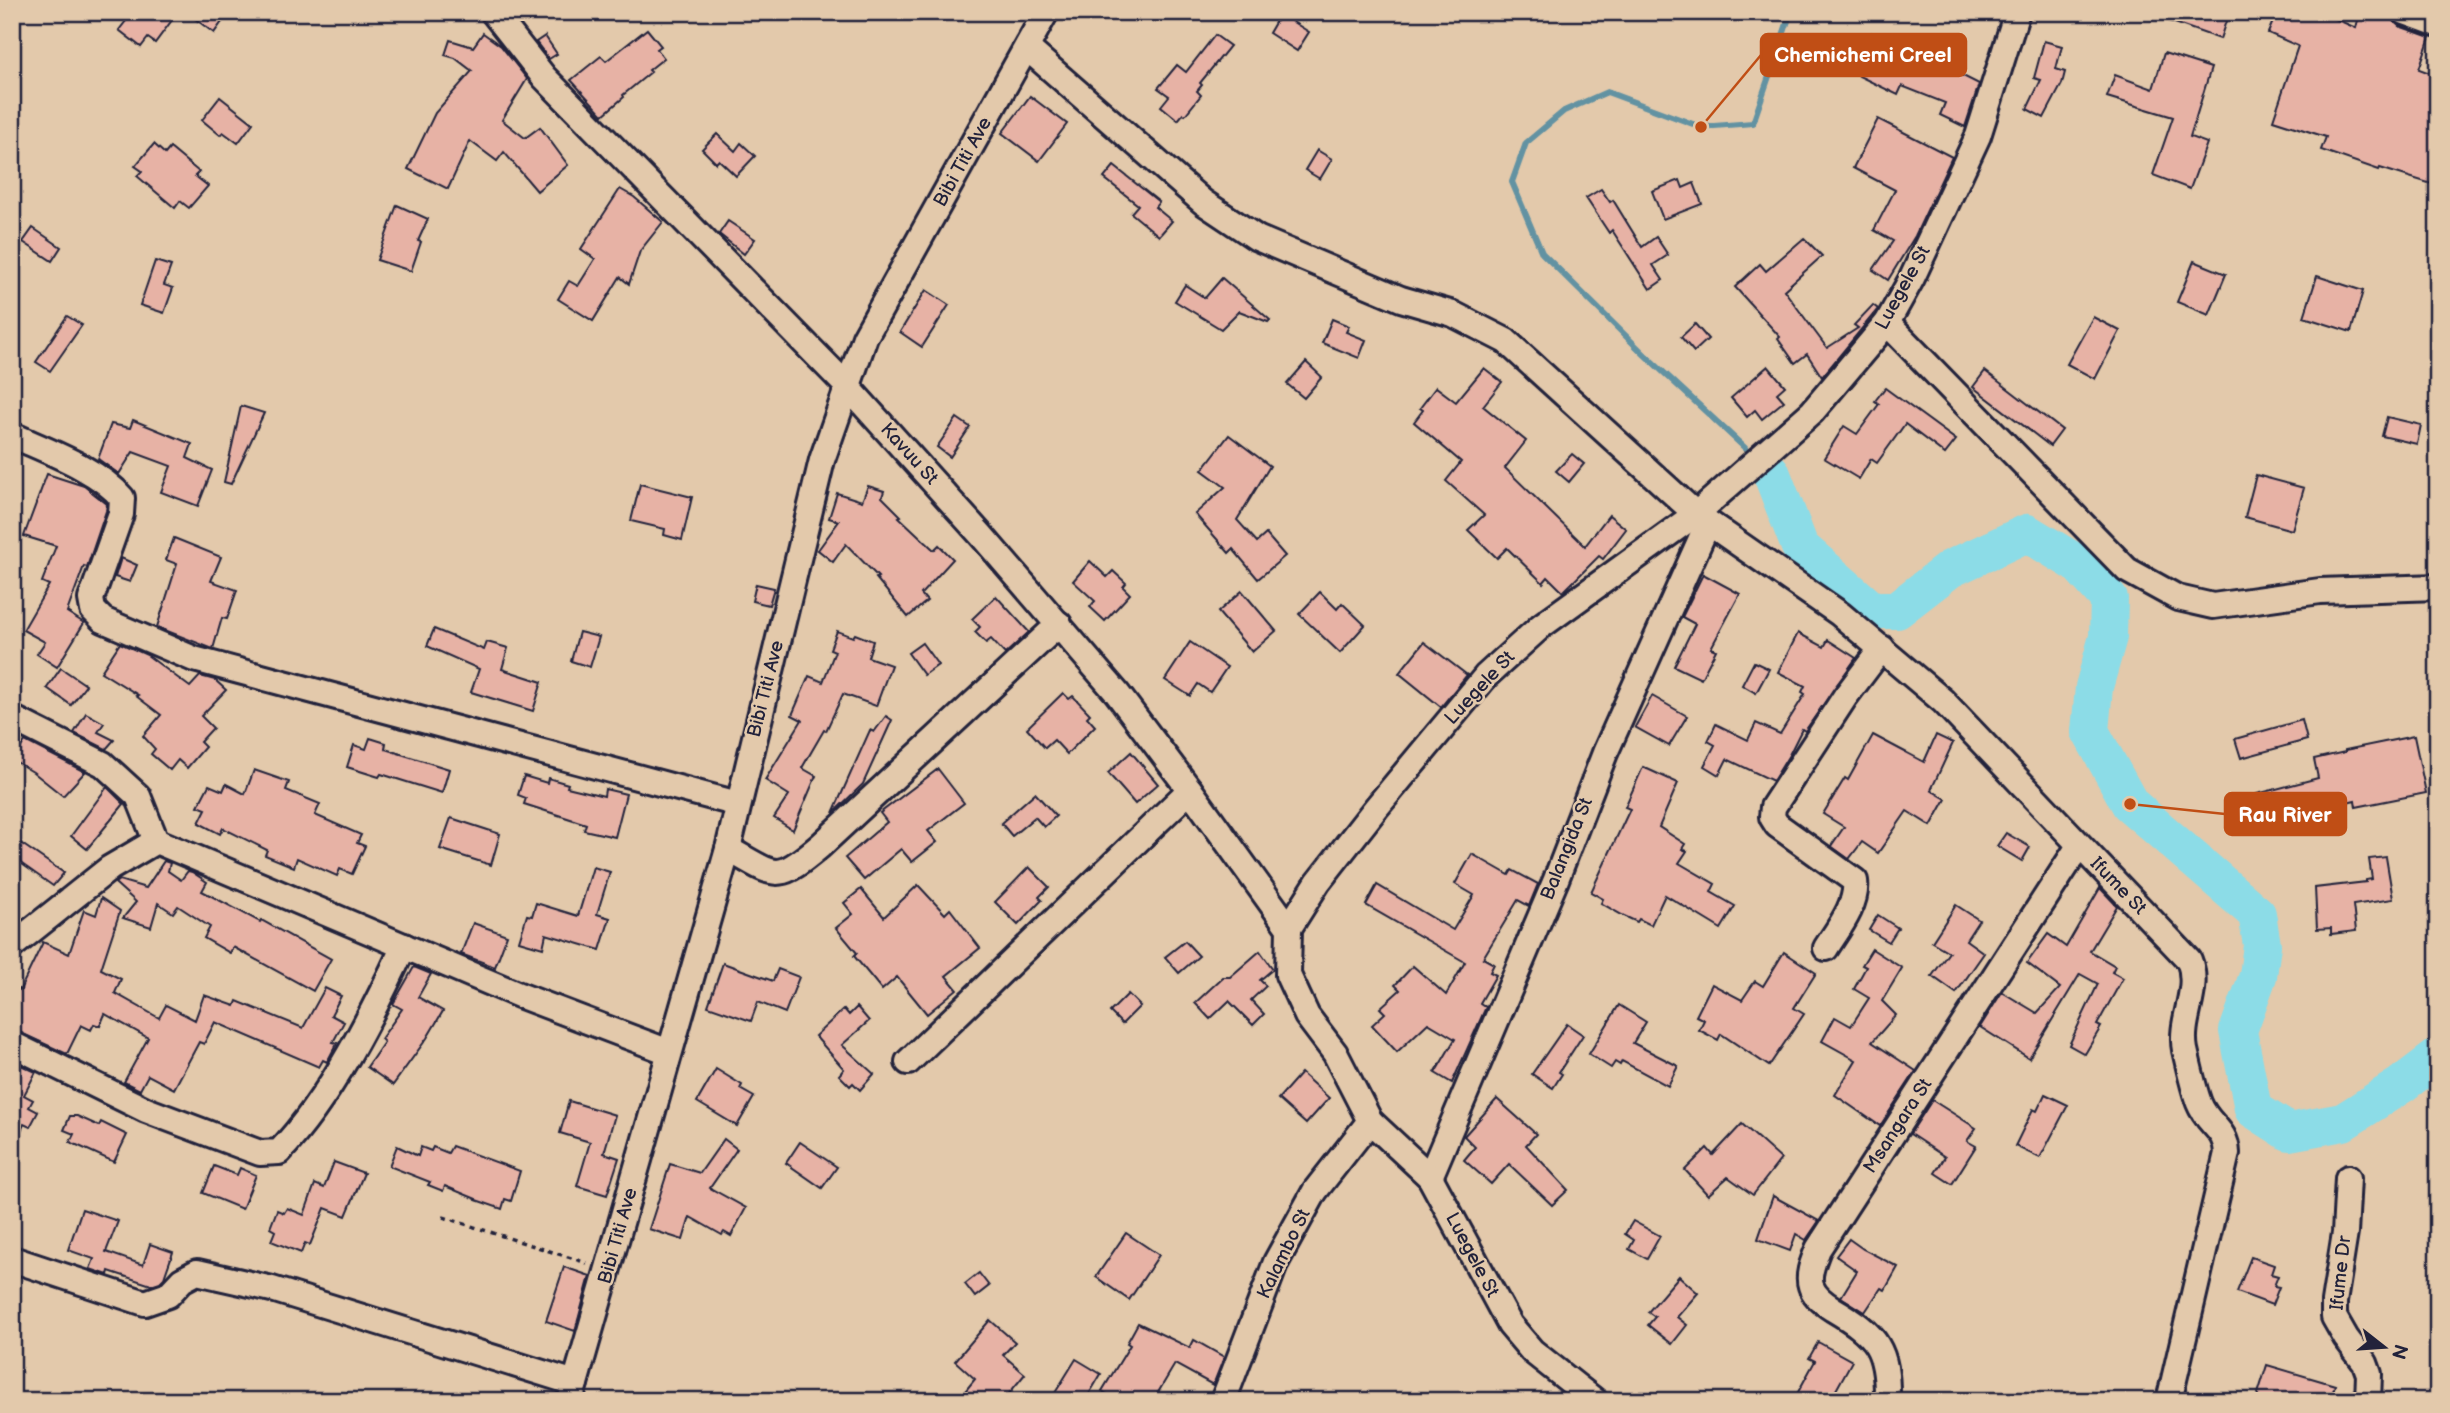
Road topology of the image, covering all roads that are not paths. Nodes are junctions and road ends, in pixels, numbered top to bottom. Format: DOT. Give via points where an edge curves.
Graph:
graph roads {
  1 [pos="494,12"];
  2 [pos="1046,12"];
  3 [pos="2017,12"];
  4 [pos="2405,12"];
  5 [pos="2438,24"];
  6 [pos="1027,48"];
  7 [pos="1887,323"];
  8 [pos="847,386"];
  9 [pos="12,435"];
  10 [pos="1702,519"];
  11 [pos="2438,587"];
  12 [pos="1059,624"];
  13 [pos="1882,648"];
  14 [pos="12,719"];
  15 [pos="1190,790"];
  16 [pos="738,804"];
  17 [pos="156,841"];
  18 [pos="2079,846"];
  19 [pos="728,849"];
  20 [pos="1289,928"];
  21 [pos="12,946"];
  22 [pos="404,946"];
  23 [pos="1826,948"];
  24 [pos="12,1044"];
  25 [pos="669,1052"];
  26 [pos="908,1062"];
  27 [pos="1370,1121"];
  28 [pos="1430,1177"];
  29 [pos="2348,1178"];
  30 [pos="12,1259"];
  31 [pos="572,1392"];
  32 [pos="1223,1401"];
  33 [pos="1595,1401"];
  34 [pos="1887,1401"];
  35 [pos="2169,1401"];
  36 [pos="2368,1401"];
  1 -- 8 [label="street, Kavuu St" via="544,77"];
  2 -- 6 [label="street, Bibi Titi Ave"];
  3 -- 7 [label="street, Luegele St" via="1978,136"];
  4 -- 5 [label="street"];
  6 -- 8 [label="street, Bibi Titi Ave" via="865,337"];
  6 -- 10 [label="street, Ifume St" via="1203,202 1257,238 1401,299 1453,314 1506,341"];
  7 -- 10 [label="street, Luegele St" via="1812,412"];
  7 -- 11 [label="street" via="2127,570 2178,598 2213,606 2320,591"];
  8 -- 12 [label="street, Kavuu St"];
  8 -- 16 [label="street, Bibi Titi Ave" via="822,460"];
  9 -- 16 [label="street" via="81,467 111,485 122,498 121,514 91,599 93,610 103,620 194,659"];
  10 -- 13 [label="street, Ifume St"];
  10 -- 20 [label="street, Luegele St" via="1541,626 1486,676 1318,882"];
  10 -- 28 [label="street, Balangida St"];
  12 -- 15 [label="street, Kavuu St"];
  12 -- 19 [label="street" via="795,867 780,874 766,871"];
  13 -- 18 [label="street, Ifume St" via="1943,701"];
  13 -- 23 [label="street" via="1773,807 1777,825 1855,881 1857,891"];
  14 -- 17 [label="street" via="103,764 138,796"];
  15 -- 20 [label="street, Kavuu St"];
  15 -- 26 [label="street"];
  16 -- 19 [label="street, Bibi Titi Ave"];
  17 -- 21 [label="street" via="110,868"];
  17 -- 22 [label="street"];
  18 -- 34 [label="street, Msangara St" via="1818,1249 1811,1287 1823,1303 1861,1325 1878,1347 1887,1373"];
  18 -- 35 [label="street, Ifume St" via="2189,960 2193,986 2183,1031 2185,1048 2199,1103 2227,1143 2221,1186"];
  19 -- 25 [label="street, Bibi Titi Ave"];
  20 -- 27 [label="street, Luegele St" via="1288,975 1307,1016 1335,1053"];
  22 -- 24 [label="street" via="320,1101 279,1152 260,1153 146,1110"];
  22 -- 25 [label="street"];
  25 -- 31 [label="street, Bibi Titi Ave"];
  27 -- 28 [label="street, Luegele St"];
  27 -- 32 [label="street, Kalambo St" via="1315,1191 1276,1262"];
  28 -- 33 [label="street, Luegele St" via="1510,1325 1532,1351"];
  29 -- 36 [label="street, Ifume Dr" via="2334,1317 2370,1374"];
  30 -- 31 [label="street" via="145,1303 168,1295 197,1272 272,1289"];
}
